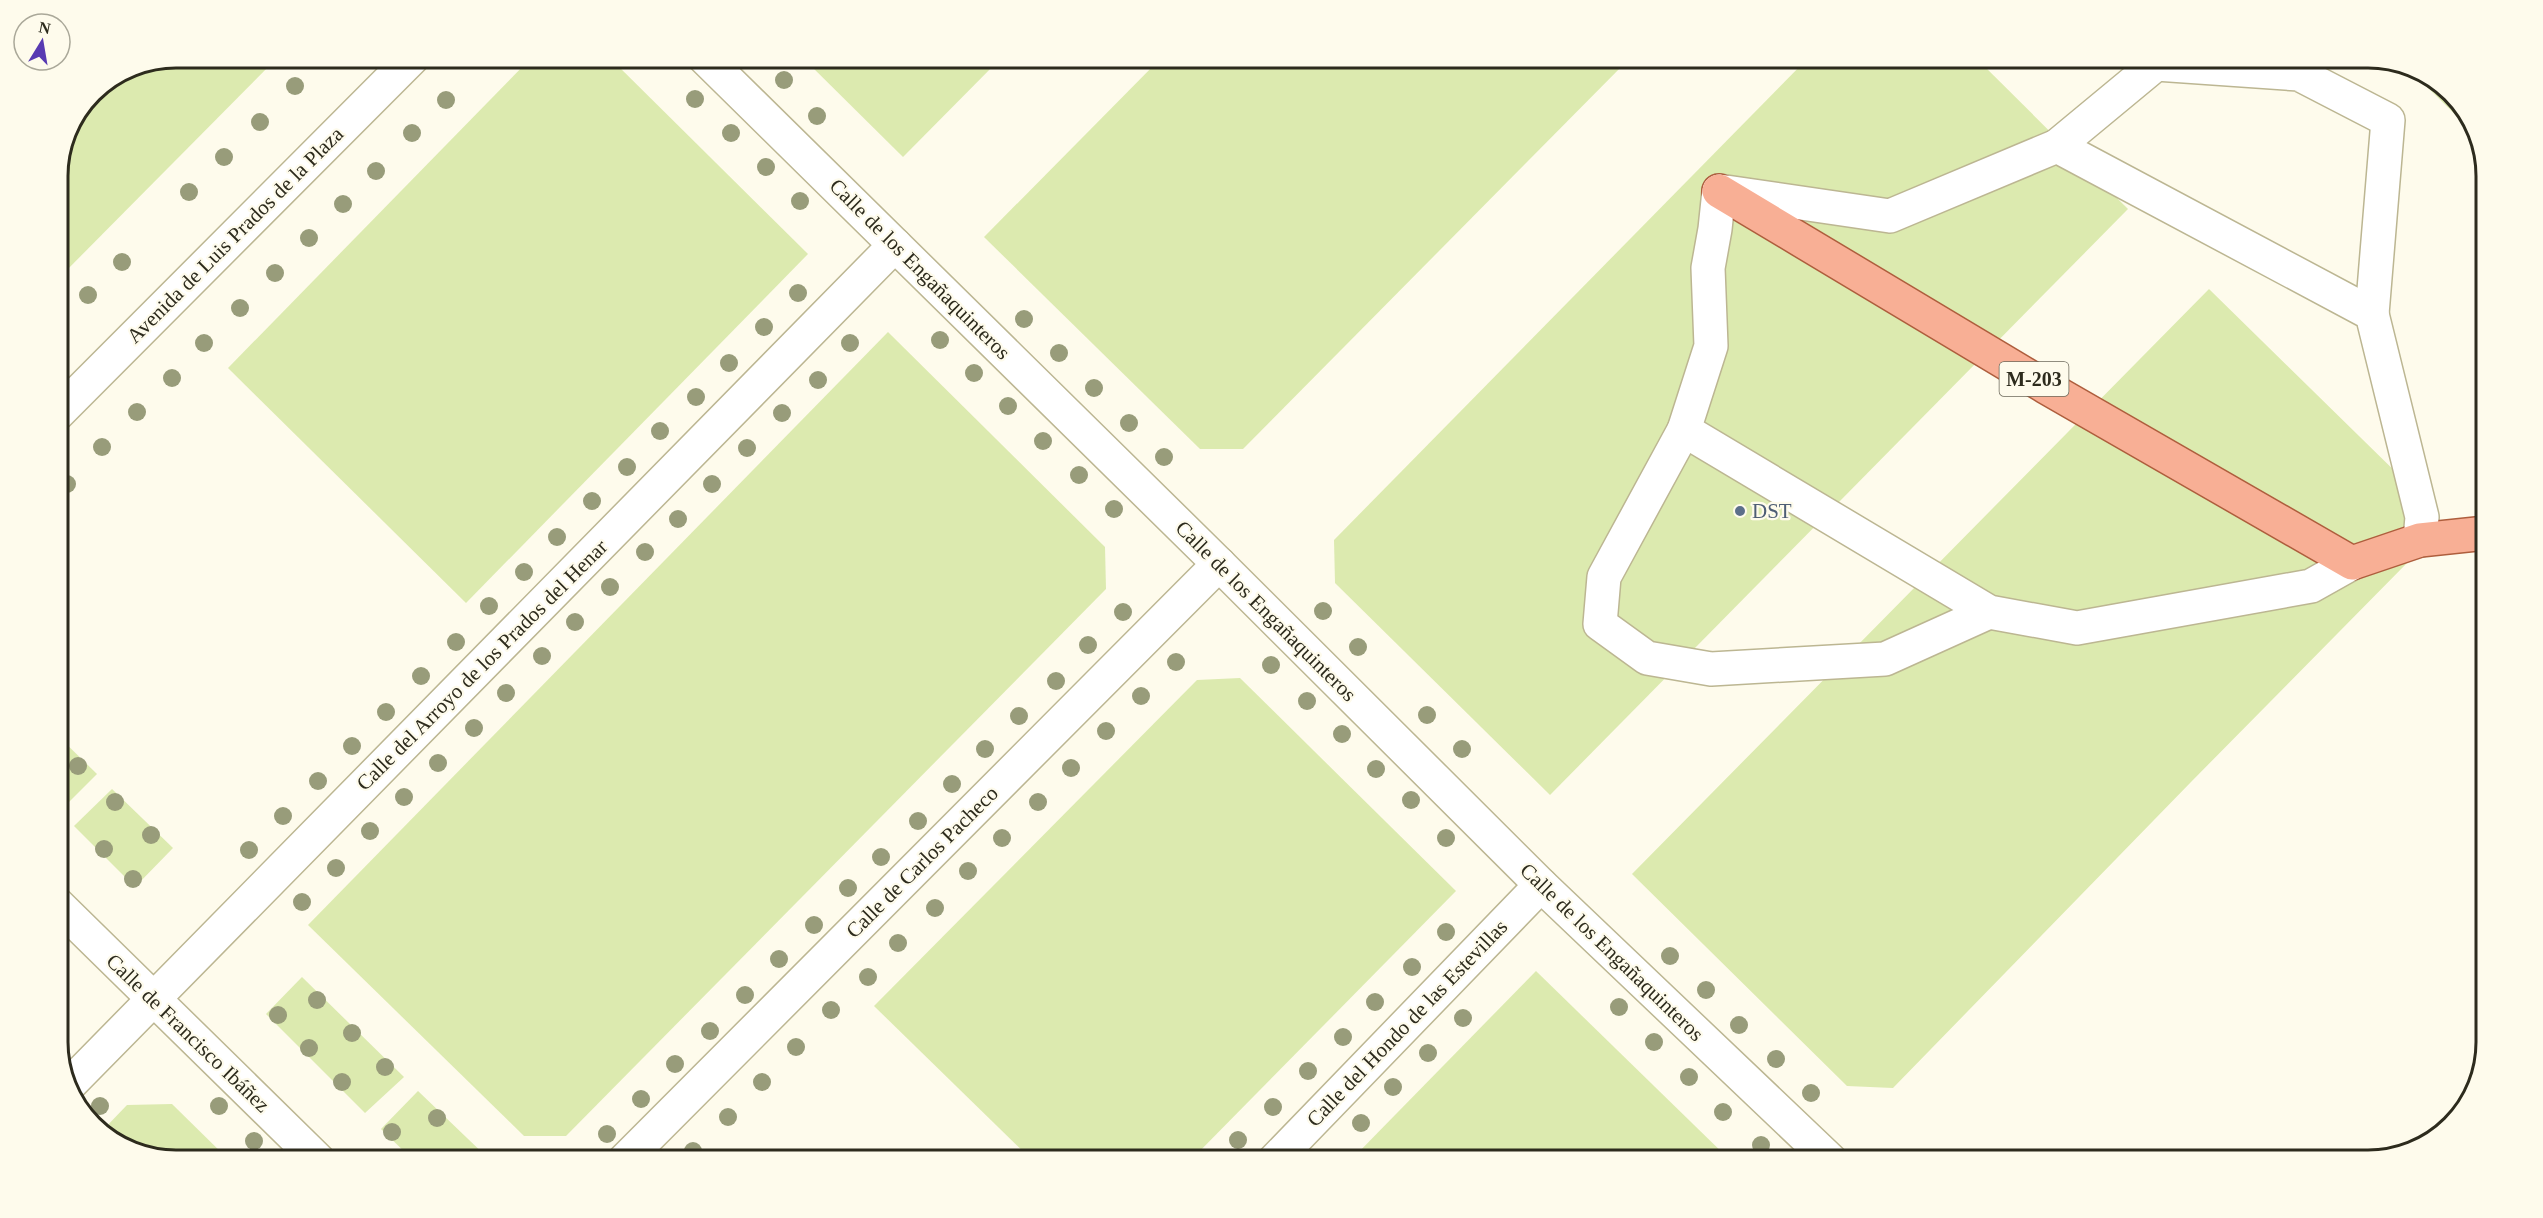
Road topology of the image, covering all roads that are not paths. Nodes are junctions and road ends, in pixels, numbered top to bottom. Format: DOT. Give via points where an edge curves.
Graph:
graph roads {
  1 [pos="401,68"];
  2 [pos="715,68"];
  3 [pos="2151,68"];
  4 [pos="2213,68"];
  5 [pos="2057,146"];
  6 [pos="1719,191"];
  7 [pos="895,244"];
  8 [pos="2372,314"];
  9 [pos="68,403"];
  10 [pos="1684,430"];
  11 [pos="2475,533"];
  12 [pos="2420,540"];
  13 [pos="2352,563"];
  14 [pos="1220,564"];
  15 [pos="1989,612"];
  16 [pos="1541,885"];
  17 [pos="68,915"];
  18 [pos="153,999"];
  19 [pos="74,1080"];
  20 [pos="307,1150"];
  21 [pos="635,1150"];
  22 [pos="1285,1150"];
  23 [pos="1819,1150"];
  1 -- 9 [label="street, Avenida de Luis Prados de la Plaza"];
  2 -- 7 [label="street, Calle de los Engañaquinteros"];
  3 -- 5 [label="street"];
  4 -- 8 [label="street" via="2299,74 2388,120"];
  5 -- 6 [label="street" via="1890,216"];
  5 -- 8 [label="street"];
  6 -- 10 [label="street" via="1708,268 1711,346"];
  6 -- 13 [label="main road, M-203" via="2046,387"];
  7 -- 14 [label="street, Calle de los Engañaquinteros"];
  7 -- 18 [label="street, Calle del Arroyo de los Prados del Henar"];
  8 -- 12 [label="street" via="2422,517"];
  10 -- 15 [label="street"];
  10 -- 15 [label="street" via="1604,578 1600,624 1647,658 1711,669 1886,658"];
  11 -- 12 [label="main road"];
  12 -- 13 [label="main road"];
  13 -- 15 [label="street" via="2312,586 2077,628"];
  14 -- 16 [label="street, Calle de los Engañaquinteros"];
  14 -- 21 [label="street, Calle de Carlos Pacheco"];
  16 -- 22 [label="street, Calle del Hondo de las Estevillas"];
  16 -- 23 [label="street, Calle de los Engañaquinteros"];
  17 -- 18 [label="street, Calle de Francisco Ibáñez"];
  18 -- 19 [label="street, Calle del Arroyo de los Prados del Henar"];
  18 -- 20 [label="street, Calle de Francisco Ibáñez"];
}
